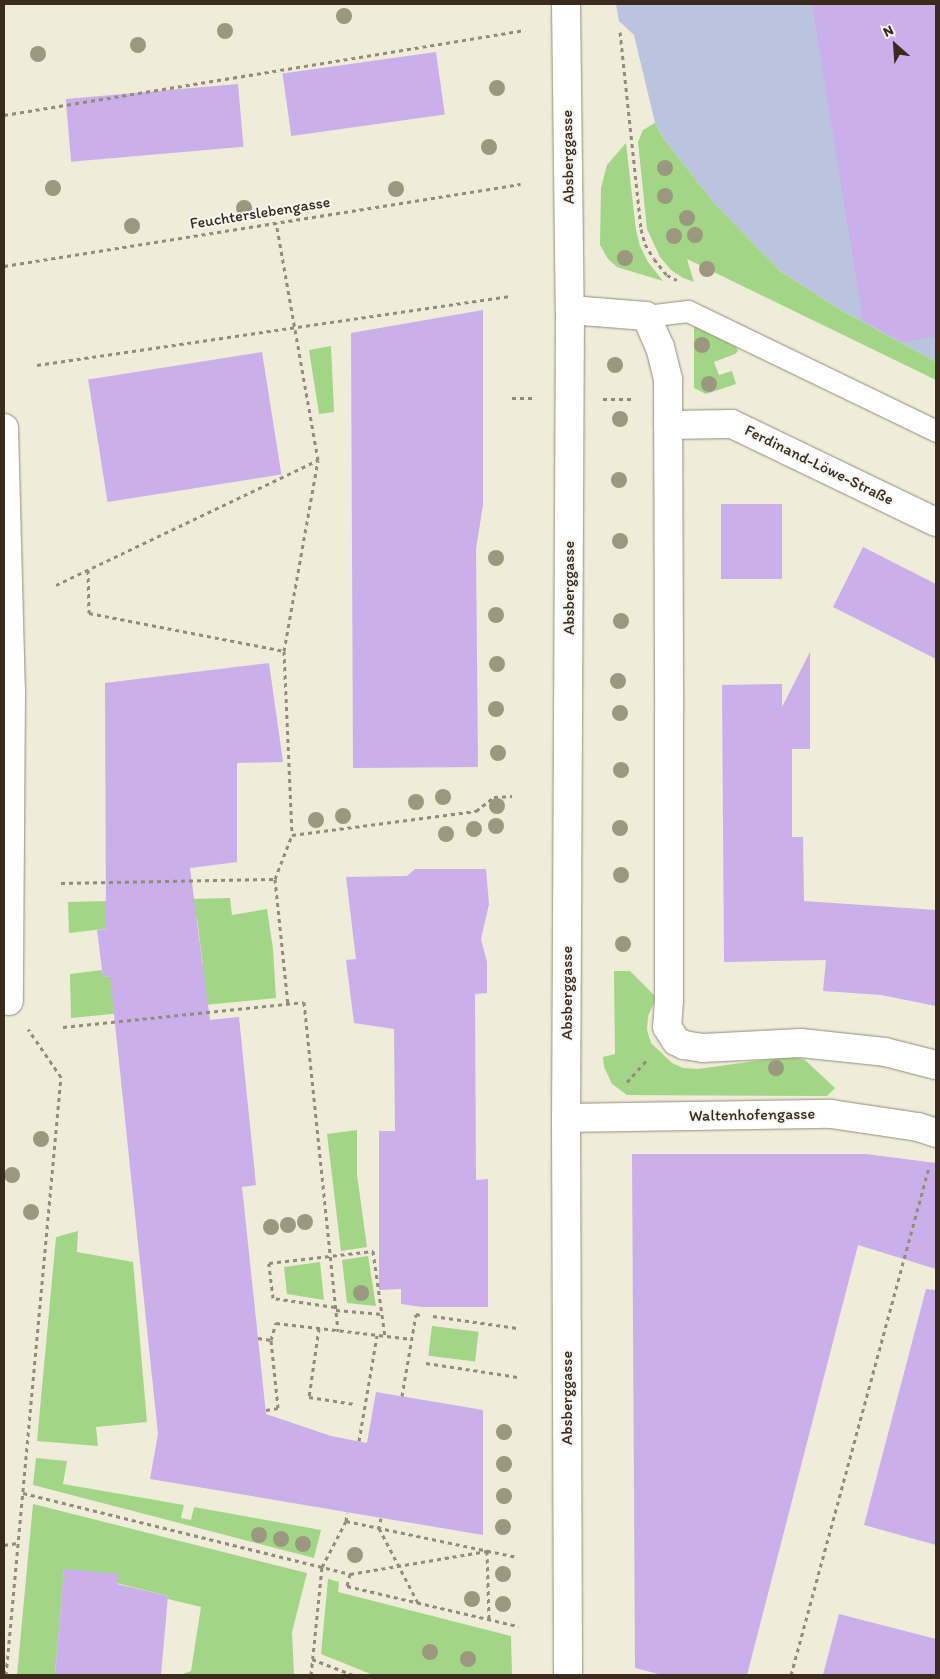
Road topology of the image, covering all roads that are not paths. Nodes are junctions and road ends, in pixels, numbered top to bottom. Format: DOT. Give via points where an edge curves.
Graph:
graph roads {
  1 [pos="566,4"];
  2 [pos="570,310"];
  3 [pos="646,316"];
  4 [pos="668,412"];
  5 [pos="4,428"];
  6 [pos="936,431"];
  7 [pos="936,522"];
  8 [pos="9,1001"];
  9 [pos="936,1065"];
  10 [pos="566,1118"];
  11 [pos="936,1133"];
  12 [pos="568,1675"];
  1 -- 2 [label="street, Absberggasse"];
  2 -- 3 [label="street"];
  2 -- 10 [label="street, Absberggasse"];
  3 -- 4 [label="street" via="660,347 668,380"];
  3 -- 6 [label="lane" via="688,311"];
  4 -- 7 [label="street, Ferdinand-Löwe-Straße" via="732,424"];
  4 -- 9 [label="street" via="667,1020 671,1035 684,1045 703,1048 801,1043 885,1052"];
  5 -- 8 [label="street" via="11,690"];
  10 -- 11 [label="street, Waltenhofengasse" via="831,1114 918,1127"];
  10 -- 12 [label="street, Absberggasse"];
}
